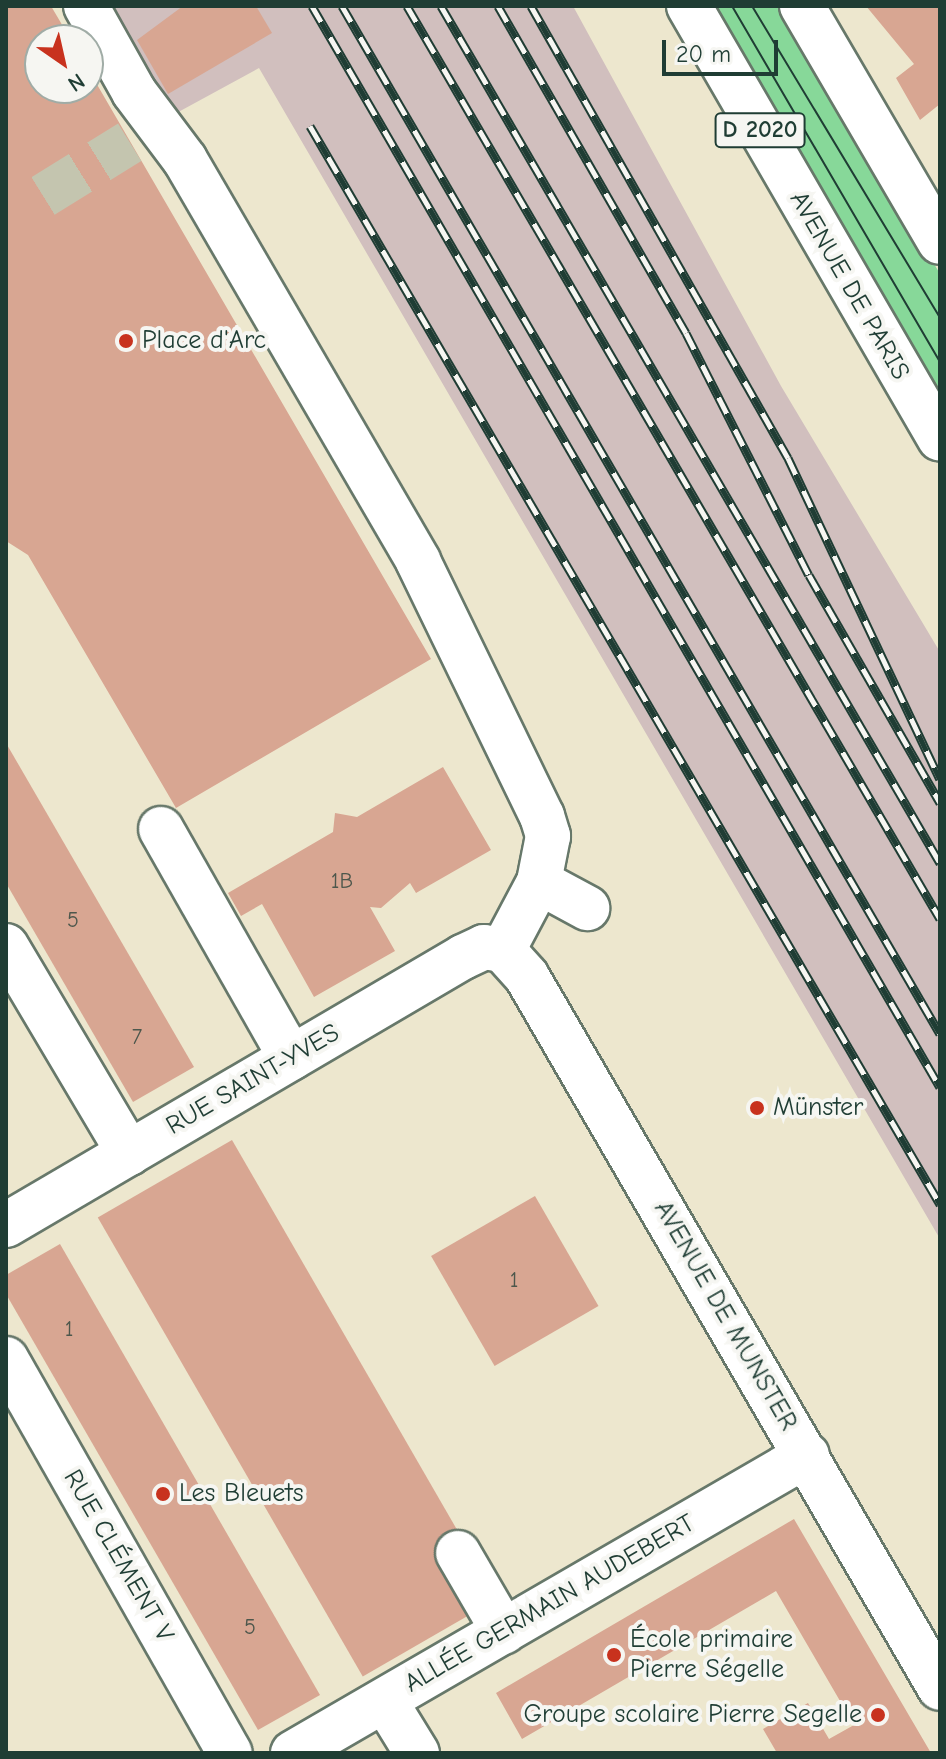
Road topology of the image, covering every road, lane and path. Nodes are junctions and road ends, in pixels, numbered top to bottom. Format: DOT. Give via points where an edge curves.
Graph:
graph roads {
  1 [pos="86,6"];
  2 [pos="689,6"];
  3 [pos="802,6"];
  4 [pos="929,197"];
  5 [pos="940,242"];
  6 [pos="940,439"];
  7 [pos="161,829"];
  8 [pos="539,882"];
  9 [pos="587,908"];
  10 [pos="6,946"];
  11 [pos="503,950"];
  12 [pos="291,1058"];
  13 [pos="129,1153"];
  14 [pos="6,1225"];
  15 [pos="6,1359"];
  16 [pos="807,1455"];
  17 [pos="458,1553"];
  18 [pos="504,1632"];
  19 [pos="940,1688"];
  20 [pos="385,1701"];
  21 [pos="230,1753"];
  22 [pos="293,1753"];
  23 [pos="417,1753"];
  1 -- 8 [label="street" via="142,131 185,160 418,561 542,816 548,836"];
  2 -- 6 [label="street, AVENUE DE PARIS / D 2020"];
  3 -- 4 [label="street"];
  4 -- 5 [label="street"];
  7 -- 12 [label="street"];
  8 -- 9 [label="street"];
  8 -- 11 [label="street"];
  10 -- 13 [label="street"];
  11 -- 12 [label="street, RUE SAINT-YVES" via="484,947 463,957"];
  11 -- 16 [label="street, AVENUE DE MUNSTER" via="527,977"];
  12 -- 13 [label="street, RUE SAINT-YVES"];
  13 -- 14 [label="street, RUE SAINT-YVES"];
  15 -- 21 [label="street, RUE CLÉMENT V"];
  16 -- 18 [label="street, ALLÉE GERMAIN AUDEBERT"];
  16 -- 19 [label="street, AVENUE DE MUNSTER"];
  17 -- 18 [label="street"];
  18 -- 20 [label="street, ALLÉE GERMAIN AUDEBERT"];
  20 -- 22 [label="street, ALLÉE GERMAIN AUDEBERT"];
  20 -- 23 [label="street"];
}
